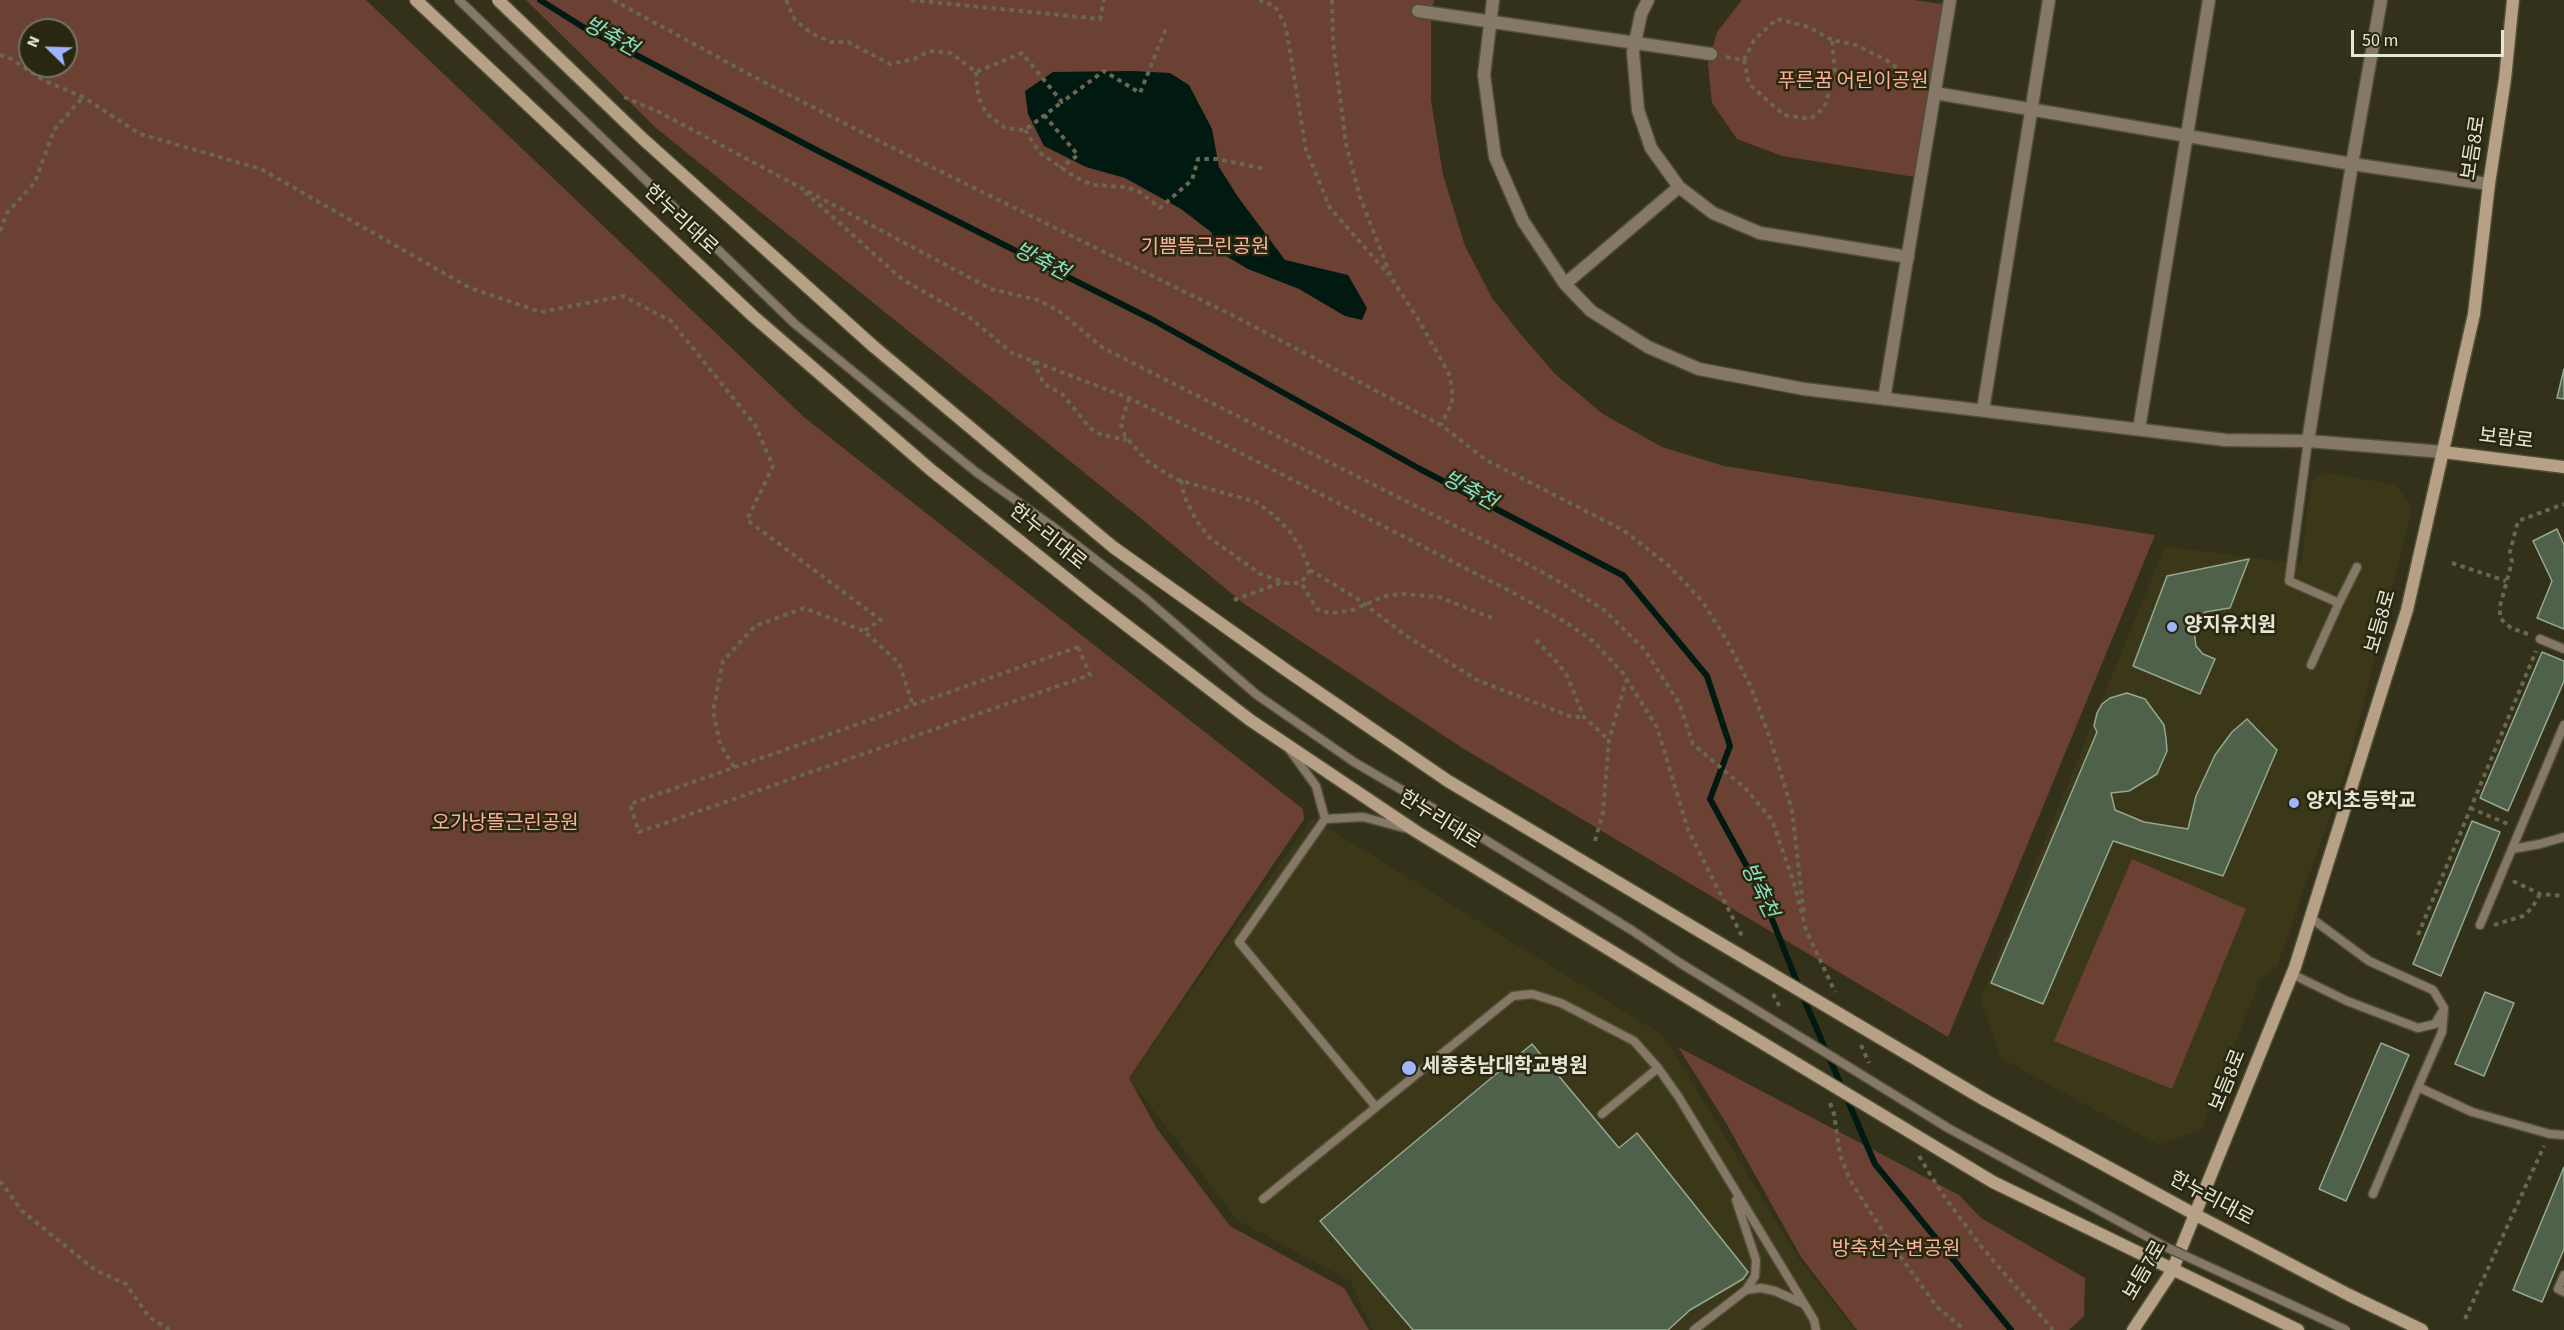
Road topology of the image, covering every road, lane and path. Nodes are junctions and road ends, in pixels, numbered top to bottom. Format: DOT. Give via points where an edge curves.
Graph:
graph roads {
  1 [pos="416,0"];
  2 [pos="459,0"];
  3 [pos="498,0"];
  4 [pos="613,0"];
  5 [pos="786,0"];
  6 [pos="911,0"];
  7 [pos="1104,0"];
  8 [pos="1259,0"];
  9 [pos="1332,0"];
  10 [pos="1493,0"];
  11 [pos="1648,0"];
  12 [pos="1950,0"];
  13 [pos="2049,0"];
  14 [pos="2209,0"];
  15 [pos="2381,0"];
  16 [pos="2513,0"];
  17 [pos="1418,11"];
  18 [pos="1489,22"];
  19 [pos="1167,26"];
  20 [pos="1832,40"];
  21 [pos="1635,43"];
  22 [pos="1711,54"];
  23 [pos="0,55"];
  24 [pos="1744,60"];
  25 [pos="976,72"];
  26 [pos="1935,93"];
  27 [pos="619,95"];
  28 [pos="83,97"];
  29 [pos="1062,102"];
  30 [pos="2031,110"];
  31 [pos="1044,115"];
  32 [pos="1025,130"];
  33 [pos="2187,136"];
  34 [pos="2352,164"];
  35 [pos="1060,168"];
  36 [pos="1266,169"];
  37 [pos="2489,184"];
  38 [pos="797,186"];
  39 [pos="1679,187"];
  40 [pos="0,231"];
  41 [pos="1908,257"];
  42 [pos="1392,279"];
  43 [pos="1565,284"];
  44 [pos="1032,360"];
  45 [pos="1129,398"];
  46 [pos="1884,399"];
  47 [pos="1983,410"];
  48 [pos="1441,425"];
  49 [pos="2139,429"];
  50 [pos="1128,440"];
  51 [pos="2308,441"];
  52 [pos="2443,452"];
  53 [pos="2564,467"];
  54 [pos="1181,480"];
  55 [pos="2564,504"];
  56 [pos="2452,563"];
  57 [pos="2357,567"];
  58 [pos="1310,570"];
  59 [pos="2506,581"];
  60 [pos="1287,583"];
  61 [pos="1301,583"];
  62 [pos="1234,600"];
  63 [pos="2339,603"];
  64 [pos="1366,605"];
  65 [pos="1492,618"];
  66 [pos="864,631"];
  67 [pos="2540,639"];
  68 [pos="1536,640"];
  69 [pos="2564,649"];
  70 [pos="2311,665"];
  71 [pos="1627,680"];
  72 [pos="913,705"];
  73 [pos="1584,717"];
  74 [pos="2564,725"];
  75 [pos="1609,740"];
  76 [pos="1285,744"];
  77 [pos="734,767"];
  78 [pos="2470,808"];
  79 [pos="1325,819"];
  80 [pos="2521,829"];
  81 [pos="1417,832"];
  82 [pos="2564,837"];
  83 [pos="1595,841"];
  84 [pos="2512,849"];
  85 [pos="2501,875"];
  86 [pos="2540,894"];
  87 [pos="2564,896"];
  88 [pos="2311,918"];
  89 [pos="2480,925"];
  90 [pos="1806,930"];
  91 [pos="2418,935"];
  92 [pos="1746,945"];
  93 [pos="2292,974"];
  94 [pos="1772,993"];
  95 [pos="1837,997"];
  96 [pos="2444,1008"];
  97 [pos="1782,1011"];
  98 [pos="1856,1036"];
  99 [pos="1870,1066"];
  100 [pos="1658,1068"];
  101 [pos="2418,1087"];
  102 [pos="1826,1093"];
  103 [pos="1376,1107"];
  104 [pos="1602,1113"];
  105 [pos="2550,1134"];
  106 [pos="2564,1135"];
  107 [pos="1919,1155"];
  108 [pos="0,1181"];
  109 [pos="1731,1186"];
  110 [pos="2373,1194"];
  111 [pos="1263,1199"];
  112 [pos="2196,1215"];
  113 [pos="2190,1230"];
  114 [pos="2172,1271"];
  115 [pos="2564,1275"];
  116 [pos="1746,1290"];
  117 [pos="2564,1292"];
  118 [pos="1804,1304"];
  119 [pos="2465,1319"];
  120 [pos="170,1330"];
  121 [pos="1694,1330"];
  122 [pos="1816,1330"];
  123 [pos="1965,1330"];
  124 [pos="2053,1330"];
  125 [pos="2133,1330"];
  126 [pos="2298,1330"];
  127 [pos="2346,1330"];
  128 [pos="2421,1330"];
  1 -- 76 [label="street, 한누리대로" via="745,308 931,470 1091,598"];
  2 -- 127 [label="lane, bridge" via="795,324 976,472 1145,598 1257,695 1354,762 1948,1128 2166,1246"];
  3 -- 112 [label="street, 한누리대로, bridge" via="643,140 873,346 1113,547 1448,781 1985,1100"];
  4 -- 48 [label="path" via="770,85 1238,318"];
  5 -- 25 [label="path" via="795,20 831,42 848,42 890,64 929,51 951,53"];
  6 -- 7 [label="path" via="1100,19"];
  8 -- 42 [label="path" via="1275,6 1286,27 1306,150 1330,208"];
  9 -- 42 [label="path" via="1333,42 1346,144 1360,197"];
  10 -- 18 [label="street"];
  11 -- 21 [label="street"];
  12 -- 26 [label="street"];
  13 -- 30 [label="street"];
  14 -- 33 [label="street"];
  15 -- 34 [label="street"];
  16 -- 37 [label="street, 보듬8로"];
  17 -- 18 [label="street"];
  18 -- 21 [label="street"];
  18 -- 43 [label="street" via="1484,75 1495,157 1523,221"];
  19 -- 29 [label="path" via="1140,93 1104,71"];
  20 -- 24 [label="path" via="1809,27 1777,19 1754,40"];
  20 -- 24 [label="path" via="1835,73 1824,108 1810,119 1784,115 1749,84"];
  20 -- 26 [label="path" via="1856,45 1886,60"];
  21 -- 22 [label="street"];
  21 -- 39 [label="street" via="1638,110 1651,148"];
  22 -- 24 [label="path"];
  23 -- 28 [label="path"];
  25 -- 29 [label="path" via="1022,53"];
  25 -- 32 [label="path" via="978,96 986,113 1005,128"];
  26 -- 30 [label="street"];
  26 -- 41 [label="street"];
  27 -- 38 [label="path" via="657,111"];
  28 -- 40 [label="path" via="54,130 35,182 7,213"];
  28 -- 66 [label="path" via="140,134 261,170 470,288 541,312 623,296 671,321 755,425 773,466 747,520 881,620"];
  29 -- 31 [label="path"];
  30 -- 33 [label="street"];
  30 -- 47 [label="street"];
  31 -- 32 [label="path"];
  31 -- 35 [label="path" via="1078,155"];
  32 -- 35 [label="path" via="1039,152"];
  33 -- 34 [label="street"];
  33 -- 49 [label="street"];
  34 -- 37 [label="street"];
  34 -- 51 [label="street"];
  35 -- 36 [label="path" via="1092,185 1140,192 1160,208 1192,180 1198,159"];
  37 -- 52 [label="street, 보듬8로" via="2474,314"];
  38 -- 44 [label="path" via="903,280 969,317 1012,353"];
  38 -- 90 [label="path" via="991,289 1038,300 1059,311 1103,348 1487,542 1604,610 1644,649 1679,702 1693,744 1746,789 1772,820"];
  39 -- 41 [label="street" via="1713,213 1760,233"];
  39 -- 43 [label="street"];
  41 -- 46 [label="street"];
  42 -- 48 [label="path" via="1449,374 1452,403"];
  43 -- 46 [label="street" via="1600,317 1648,347 1699,369"];
  44 -- 45 [label="path"];
  44 -- 50 [label="path" via="1044,384 1062,394 1090,428 1102,435"];
  45 -- 50 [label="path" via="1121,424"];
  45 -- 71 [label="path" via="1568,623 1593,641"];
  46 -- 47 [label="street"];
  47 -- 49 [label="street"];
  48 -- 90 [label="path" via="1486,460 1623,530 1668,565 1702,602 1750,685 1770,738 1792,810"];
  49 -- 51 [label="street" via="2225,440"];
  50 -- 54 [label="path" via="1147,461"];
  51 -- 52 [label="street"];
  51 -- 63 [label="lane" via="2289,581"];
  52 -- 53 [label="street, 보람로"];
  52 -- 88 [label="street, 보듬8로" via="2407,610"];
  54 -- 58 [label="path" via="1256,502 1291,533"];
  54 -- 60 [label="path" via="1184,496 1210,538 1260,574"];
  55 -- 59 [label="path" via="2518,521"];
  56 -- 59 [label="path"];
  57 -- 63 [label="lane"];
  58 -- 61 [label="path"];
  58 -- 64 [label="path"];
  59 -- 67 [label="path" via="2500,618 2511,628"];
  60 -- 61 [label="path"];
  60 -- 62 [label="path"];
  61 -- 64 [label="path" via="1317,609 1350,612"];
  63 -- 70 [label="lane"];
  64 -- 65 [label="path" via="1394,595 1439,597"];
  64 -- 73 [label="path" via="1442,659 1490,687 1572,717"];
  66 -- 72 [label="path" via="899,663"];
  66 -- 77 [label="path" via="804,608 755,626 723,661 713,711 720,744"];
  67 -- 69 [label="lane"];
  67 -- 78 [label="path"];
  68 -- 73 [label="path" via="1567,676"];
  71 -- 75 [label="path"];
  71 -- 92 [label="path" via="1657,727 1688,830"];
  72 -- 77 [label="path"];
  72 -- 77 [label="path" via="1078,647 1090,675 639,832 630,804"];
  73 -- 75 [label="path"];
  74 -- 80 [label="lane"];
  75 -- 83 [label="path" via="1603,812"];
  76 -- 79 [label="lane" via="1316,786"];
  76 -- 81 [label="street, 한누리대로"];
  78 -- 80 [label="path"];
  78 -- 91 [label="path"];
  79 -- 81 [label="lane" via="1363,817"];
  79 -- 103 [label="lane" via="1239,942"];
  80 -- 84 [label="lane"];
  81 -- 114 [label="street, 한누리대로, bridge" via="1993,1182"];
  82 -- 84 [label="lane"];
  84 -- 85 [label="lane"];
  85 -- 86 [label="path"];
  85 -- 89 [label="lane"];
  86 -- 87 [label="path"];
  86 -- 89 [label="path" via="2523,916 2487,929"];
  88 -- 93 [label="street, 보듬8로"];
  88 -- 96 [label="lane" via="2369,961 2433,990"];
  90 -- 95 [label="path"];
  93 -- 96 [label="lane" via="2347,1001 2418,1028 2435,1024"];
  93 -- 112 [label="street, 보듬8로"];
  94 -- 97 [label="path"];
  96 -- 101 [label="lane" via="2442,1032"];
  98 -- 99 [label="path"];
  100 -- 103 [label="lane" via="1634,1041 1561,1004 1532,994 1513,996"];
  100 -- 104 [label="lane"];
  100 -- 109 [label="lane"];
  101 -- 105 [label="lane" via="2472,1112"];
  101 -- 110 [label="lane"];
  102 -- 123 [label="path" via="1850,1180 1937,1306"];
  103 -- 111 [label="lane"];
  105 -- 106 [label="lane"];
  105 -- 119 [label="path"];
  107 -- 124 [label="path" via="1980,1245"];
  108 -- 120 [label="path" via="22,1211 94,1270 126,1284 148,1317"];
  109 -- 116 [label="lane" via="1756,1260 1755,1276"];
  109 -- 118 [label="lane"];
  112 -- 113 [label="street, 보듬8로"];
  112 -- 128 [label="street, 한누리대로"];
  113 -- 114 [label="street, 보듬7로"];
  114 -- 125 [label="street, 보듬7로"];
  114 -- 126 [label="street"];
  115 -- 117 [label="lane" via="2558,1289"];
  116 -- 118 [label="lane" via="1775,1291"];
  116 -- 121 [label="lane"];
  118 -- 122 [label="lane"];
}
